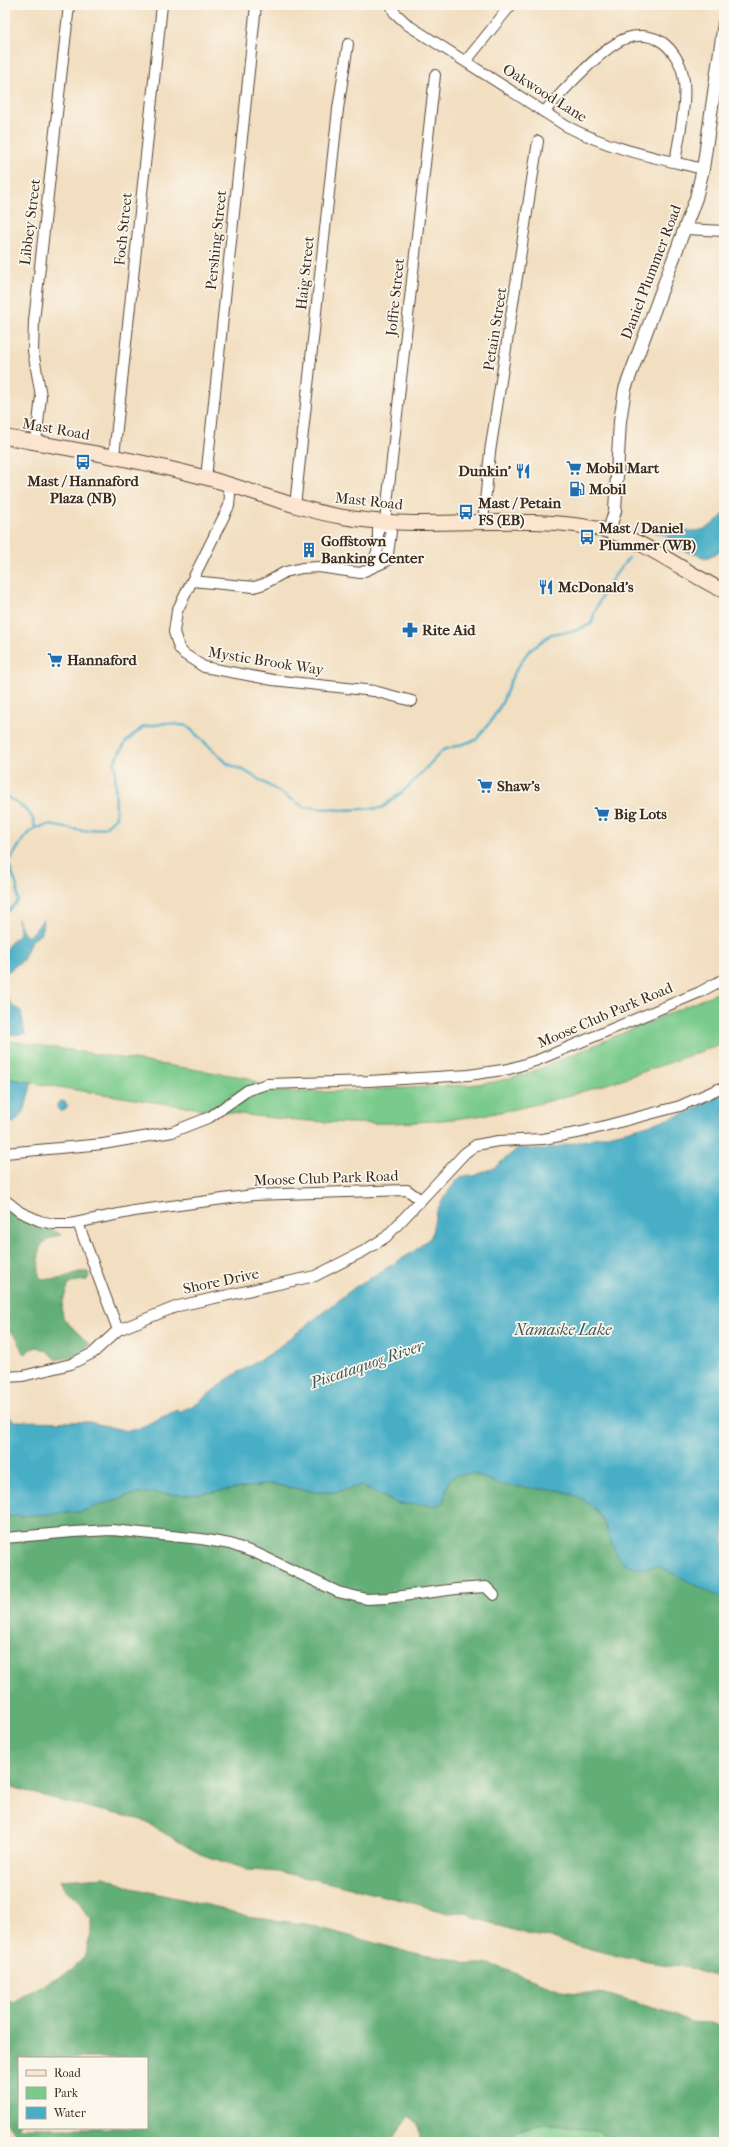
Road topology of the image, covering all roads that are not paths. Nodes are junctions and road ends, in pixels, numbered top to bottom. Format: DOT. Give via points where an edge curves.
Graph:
graph roads {
  1 [pos="69,5"];
  2 [pos="162,5"];
  3 [pos="256,5"];
  4 [pos="391,5"];
  5 [pos="511,5"];
  6 [pos="724,23"];
  7 [pos="348,44"];
  8 [pos="466,61"];
  9 [pos="435,75"];
  10 [pos="544,112"];
  11 [pos="538,141"];
  12 [pos="675,162"];
  13 [pos="703,169"];
  14 [pos="686,229"];
  15 [pos="724,231"];
  16 [pos="5,437"];
  17 [pos="36,442"];
  18 [pos="114,456"];
  19 [pos="206,478"];
  20 [pos="226,484"];
  21 [pos="295,506"];
  22 [pos="385,522"];
  23 [pos="483,522"];
  24 [pos="609,531"];
  25 [pos="371,568"];
  26 [pos="192,580"];
  27 [pos="724,591"];
  28 [pos="412,701"];
  29 [pos="724,980"];
  30 [pos="718,1089"];
  31 [pos="5,1153"];
  32 [pos="5,1200"];
  33 [pos="421,1200"];
  34 [pos="78,1223"];
  35 [pos="118,1330"];
  36 [pos="5,1377"];
  37 [pos="5,1538"];
  38 [pos="494,1595"];
  1 -- 17 [label="street, Libbey Street" via="34,321 34,351 41,396"];
  2 -- 18 [label="street, Foch Street"];
  3 -- 19 [label="street, Pershing Street"];
  4 -- 8 [label="street, Oakwood Lane" via="394,12 408,25"];
  5 -- 8 [label="street"];
  6 -- 13 [label="street, Daniel Plummer Road"];
  7 -- 21 [label="street, Haig Street"];
  8 -- 10 [label="street, Oakwood Lane"];
  9 -- 22 [label="street, Joffre Street"];
  10 -- 12 [label="street, Oakwood Lane" via="602,143 642,156"];
  10 -- 12 [label="street" via="571,83 618,42 636,36 656,39 671,50 681,66 683,75 683,105"];
  11 -- 23 [label="street, Petain Street" via="486,482"];
  12 -- 13 [label="street, Oakwood Lane"];
  13 -- 14 [label="street, Daniel Plummer Road"];
  14 -- 15 [label="street"];
  14 -- 24 [label="street, Daniel Plummer Road" via="625,389 620,421 615,511"];
  16 -- 17 [label="main road, Mast Road"];
  17 -- 18 [label="main road, Mast Road"];
  18 -- 19 [label="main road, Mast Road"];
  19 -- 20 [label="main road, Mast Road"];
  20 -- 21 [label="main road, Mast Road"];
  20 -- 26 [label="street, Mystic Brook Way" via="230,495 229,506"];
  21 -- 22 [label="main road, Mast Road" via="342,517"];
  22 -- 23 [label="main road, Mast Road"];
  22 -- 25 [label="street" via="378,530 378,549"];
  22 -- 25 [label="street" via="391,532 387,561"];
  23 -- 24 [label="main road, Mast Road" via="554,522"];
  24 -- 27 [label="main road, Mast Road"];
  25 -- 26 [label="street" via="360,573 319,567 302,568 285,572 254,587"];
  26 -- 28 [label="street, Mystic Brook Way" via="177,611 174,632 179,648 196,664 273,680 374,691"];
  29 -- 31 [label="street, Moose Club Park Road" via="545,1057 510,1069 369,1081 267,1084 248,1090 201,1122 172,1132 103,1144"];
  30 -- 33 [label="street" via="680,1106 576,1133 543,1139 498,1141 476,1145 465,1153"];
  32 -- 34 [label="street, Moose Club Park Road" via="20,1212 40,1221 54,1224"];
  33 -- 34 [label="street, Moose Club Park Road" via="406,1190 253,1195 134,1211"];
  33 -- 35 [label="street, Shore Drive" via="386,1237 315,1276 196,1301"];
  34 -- 35 [label="street"];
  35 -- 36 [label="street" via="80,1361 14,1378"];
  37 -- 38 [label="street" via="112,1530 201,1539 230,1544 258,1554 338,1592 367,1599 486,1587"];
}
